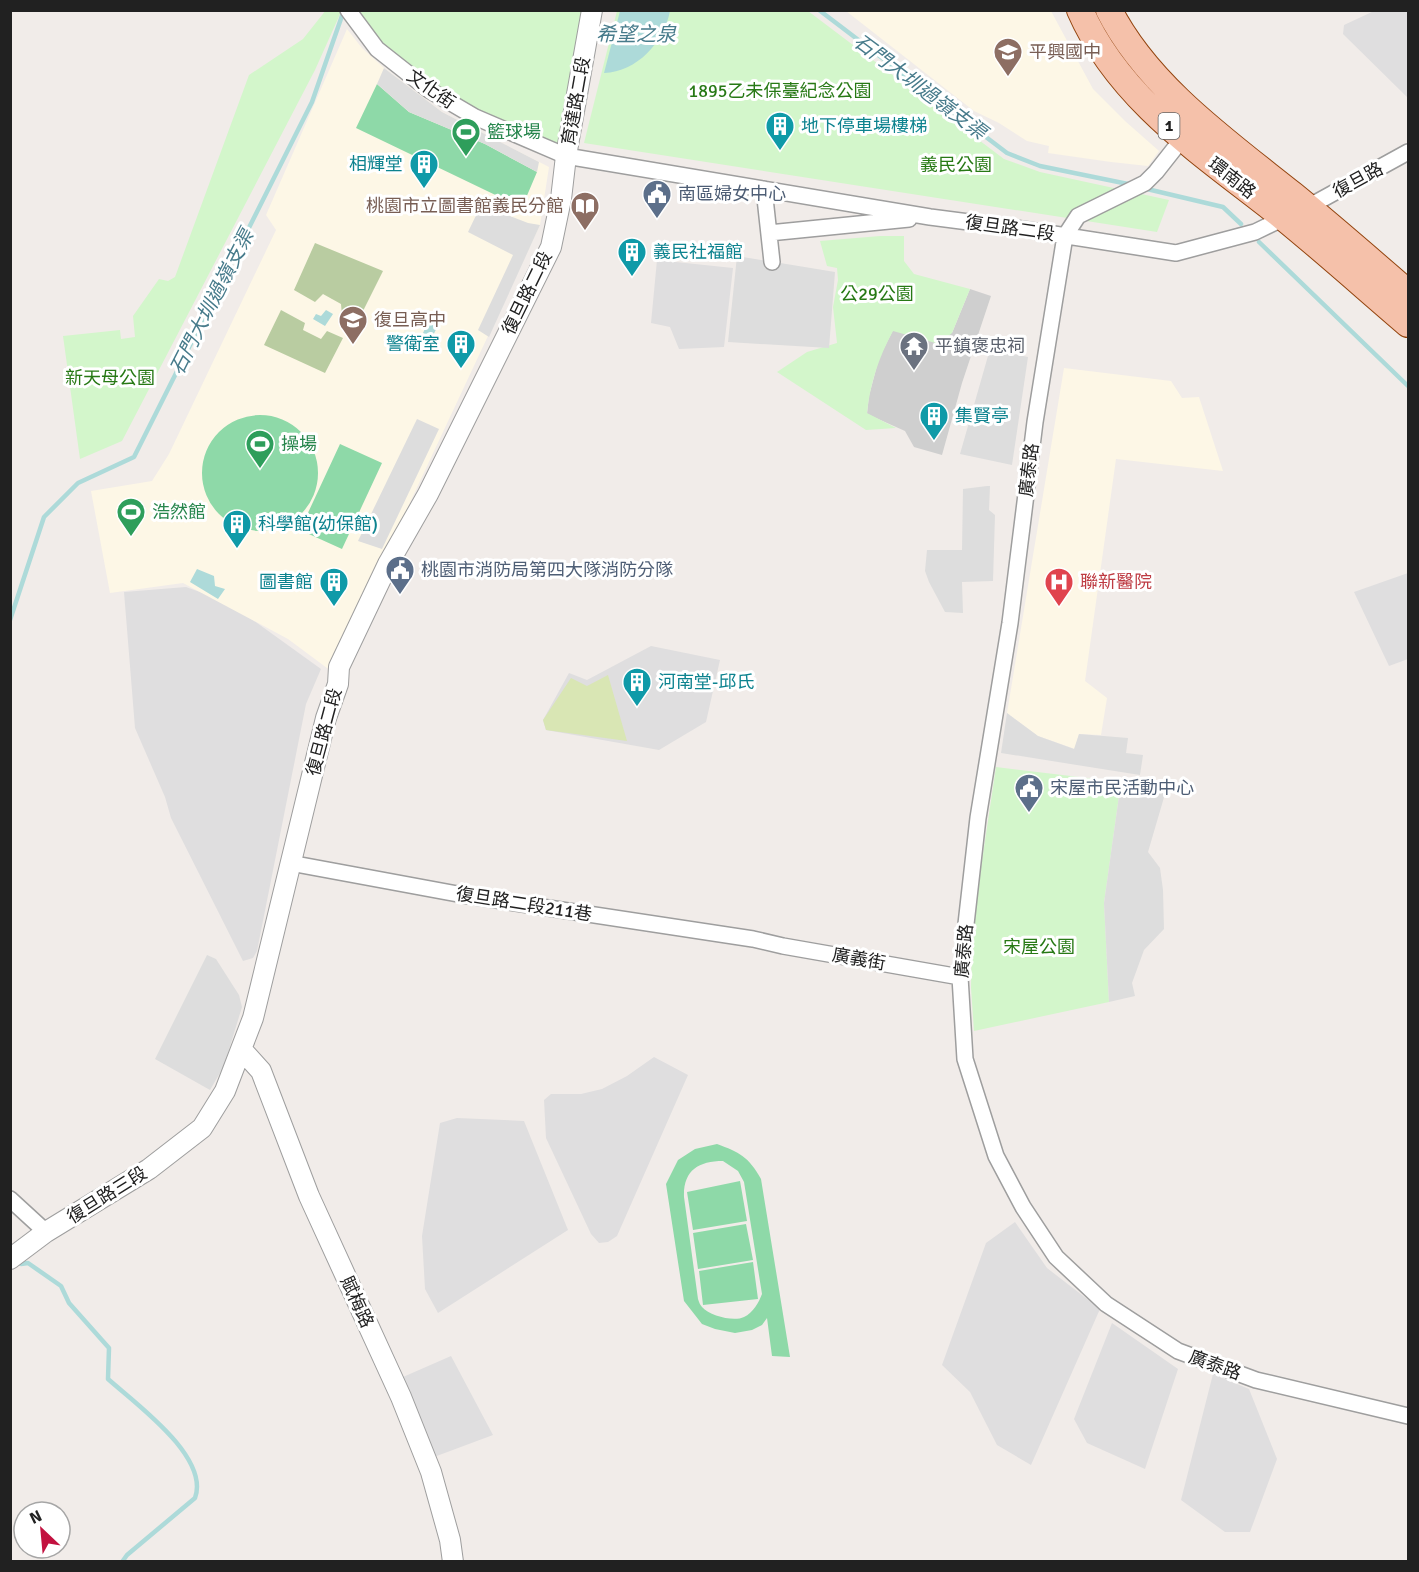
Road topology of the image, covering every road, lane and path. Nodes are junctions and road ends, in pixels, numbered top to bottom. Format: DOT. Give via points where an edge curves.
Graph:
graph roads {
  1 [pos="348,10"];
  2 [pos="592,10"];
  3 [pos="1080,10"];
  4 [pos="1109,10"];
  5 [pos="1182,139"];
  6 [pos="1408,152"];
  7 [pos="566,156"];
  8 [pos="764,189"];
  9 [pos="1308,207"];
  10 [pos="930,217"];
  11 [pos="1284,218"];
  12 [pos="769,233"];
  13 [pos="1065,236"];
  14 [pos="772,262"];
  15 [pos="1408,293"];
  16 [pos="1408,324"];
  17 [pos="290,863"];
  18 [pos="759,940"];
  19 [pos="960,977"];
  20 [pos="242,1050"];
  21 [pos="202,1128"];
  22 [pos="10,1199"];
  23 [pos="46,1233"];
  24 [pos="10,1259"];
  25 [pos="1408,1416"];
  26 [pos="453,1562"];
  1 -- 7 [label="street, 文化街" via="377,49 429,90 475,117"];
  2 -- 7 [label="street, 育達路二段"];
  3 -- 5 [label="main road, 環南路 / 1" via="1111,65 1144,104"];
  4 -- 9 [label="main road, 環南路 / 1" via="1116,25 1158,78 1207,125"];
  5 -- 11 [label="main road, 環南路 / 1"];
  5 -- 13 [label="street" via="1145,183 1078,216"];
  6 -- 9 [label="street, 復旦路"];
  7 -- 8 [label="street, 復旦路二段"];
  7 -- 17 [label="street, 復旦路二段" via="551,247 428,494 388,564 339,668"];
  8 -- 10 [label="street, 復旦路二段"];
  8 -- 12 [label="street"];
  9 -- 11 [label="street, 復旦路二段"];
  9 -- 15 [label="main road, 環南路 / 1"];
  10 -- 12 [label="street"];
  10 -- 13 [label="street, 復旦路二段"];
  11 -- 13 [label="street, 復旦路二段" via="1255,232 1176,254"];
  11 -- 16 [label="main road, 環南路 / 1"];
  12 -- 14 [label="street"];
  13 -- 19 [label="street, 廣泰路" via="978,818"];
  17 -- 18 [label="street, 復旦路二段211巷" via="463,895"];
  17 -- 20 [label="street, 復旦路二段"];
  18 -- 19 [label="street, 廣義街"];
  19 -- 25 [label="street, 廣泰路" via="965,1059 996,1156 1056,1257 1106,1304 1178,1352 1256,1380"];
  20 -- 21 [label="street, 復旦路二段" via="225,1091"];
  20 -- 26 [label="street, 賦梅路" via="261,1071 309,1196 401,1397 431,1472"];
  21 -- 23 [label="street, 復旦路三段" via="149,1168"];
  22 -- 23 [label="street"];
  23 -- 24 [label="street, 復旦路三段"];
}
